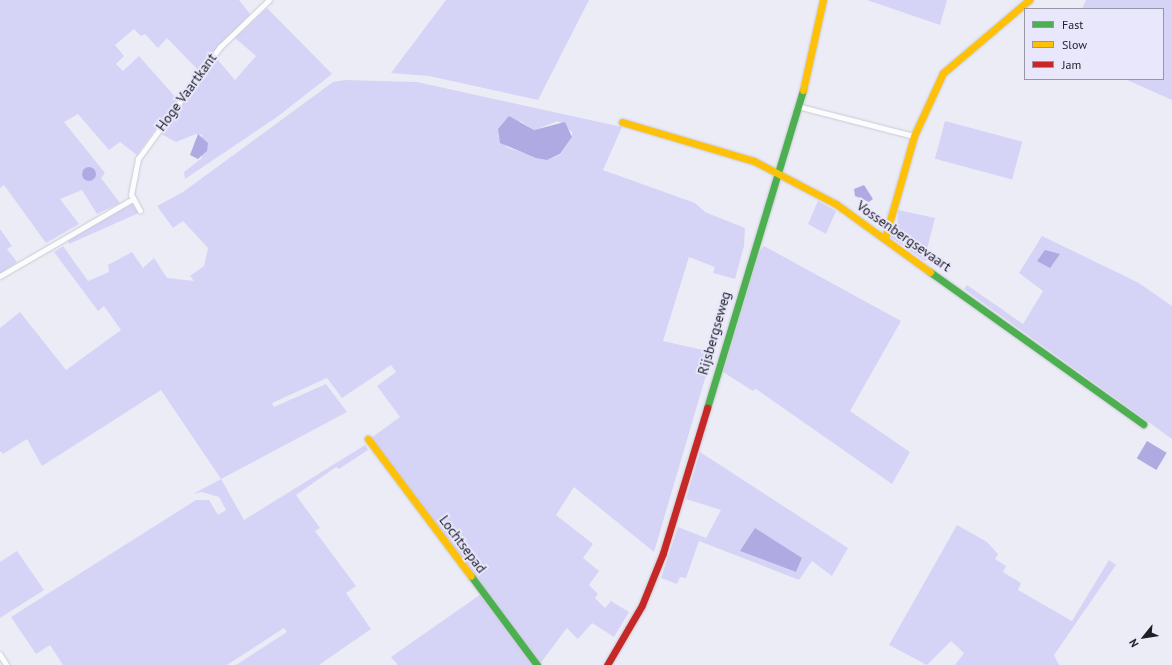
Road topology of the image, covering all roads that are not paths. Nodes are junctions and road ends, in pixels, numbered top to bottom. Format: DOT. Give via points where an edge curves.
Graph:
graph roads {
  1 [pos="269,0"];
  2 [pos="822,0"];
  3 [pos="1030,0"];
  4 [pos="797,106"];
  5 [pos="622,122"];
  6 [pos="914,136"];
  7 [pos="777,171"];
  8 [pos="133,199"];
  9 [pos="140,211"];
  10 [pos="885,238"];
  11 [pos="0,276"];
  12 [pos="1143,424"];
  13 [pos="368,439"];
  14 [pos="0,654"];
  15 [pos="7,665"];
  16 [pos="537,665"];
  17 [pos="607,665"];
  1 -- 8 [label="street, Hoge Vaartkant" via="220,47 145,147 132,177"];
  2 -- 4 [label="street, Rijsbergseweg"];
  3 -- 6 [label="street" via="945,70"];
  4 -- 6 [label="street"];
  4 -- 7 [label="street, Rijsbergseweg"];
  5 -- 7 [label="street, Vossenbergsevaart" via="722,150"];
  6 -- 10 [label="street"];
  7 -- 10 [label="street, Vossenbergsevaart" via="836,204"];
  7 -- 17 [label="street, Rijsbergseweg" via="663,553 642,604"];
  8 -- 9 [label="street, Hoge Vaartkant"];
  8 -- 11 [label="street"];
  10 -- 12 [label="street, Vossenbergsevaart"];
  13 -- 16 [label="street, Lochtsepad"];
  14 -- 15 [label="street"];
}
